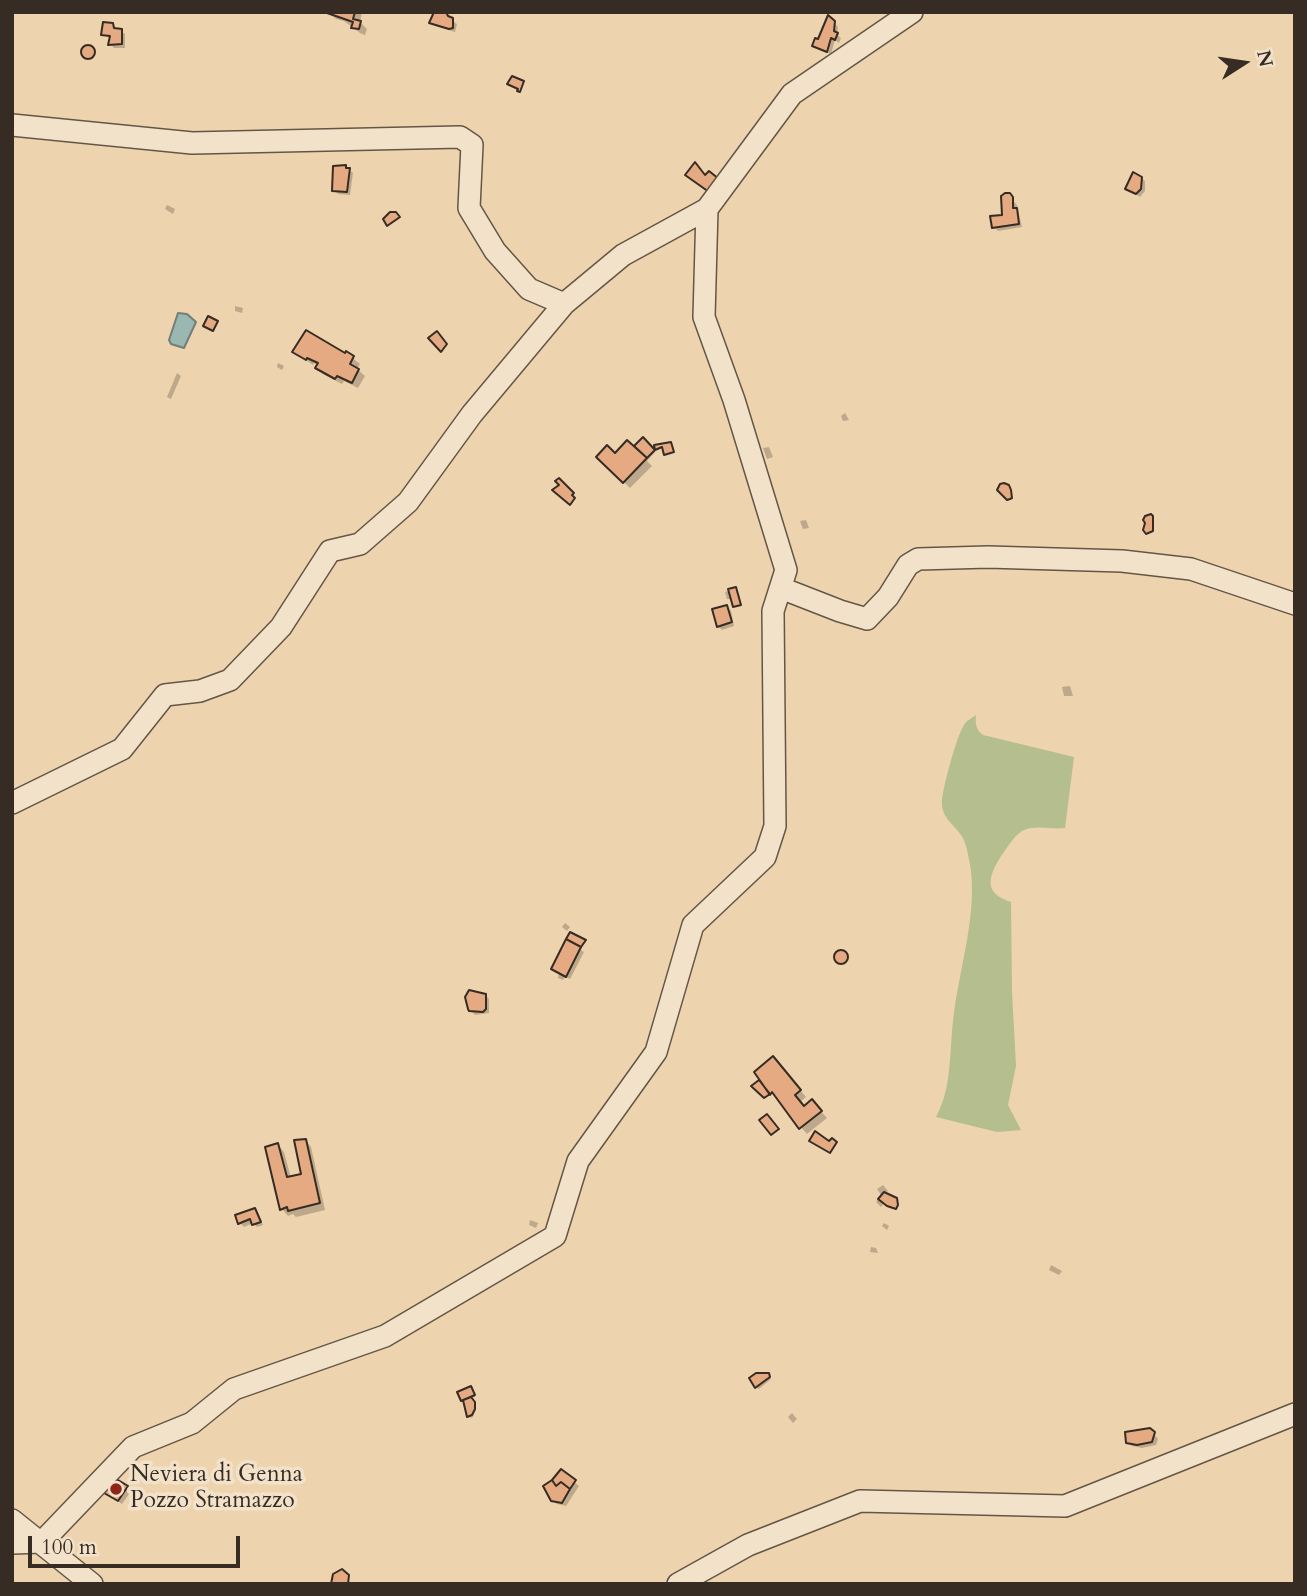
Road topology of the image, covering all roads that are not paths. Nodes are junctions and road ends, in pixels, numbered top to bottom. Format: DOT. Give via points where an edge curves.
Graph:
graph roads {
  1 [pos="912,12"];
  2 [pos="12,125"];
  3 [pos="707,209"];
  4 [pos="564,304"];
  5 [pos="781,588"];
  6 [pos="1295,604"];
  7 [pos="12,803"];
  8 [pos="1295,1414"];
  9 [pos="12,1520"];
  10 [pos="41,1542"];
  11 [pos="12,1543"];
  12 [pos="92,1584"];
  13 [pos="678,1584"];
  1 -- 3 [label="street" via="792,94"];
  2 -- 4 [label="street" via="192,144 460,137 472,145 469,208 495,251 530,289"];
  3 -- 4 [label="street" via="624,256"];
  3 -- 5 [label="street" via="704,317 786,570"];
  4 -- 7 [label="street" via="472,414 408,502 360,544 330,551 281,627 230,680 200,691 165,695 122,749"];
  5 -- 6 [label="street" via="867,619 908,565 918,559 1062,558 1191,569"];
  5 -- 10 [label="street" via="773,611 775,826 765,857 694,925 656,1052 578,1161 555,1236 385,1336 234,1389 192,1423 133,1447"];
  8 -- 13 [label="street" via="1065,1506 859,1501 748,1545"];
  9 -- 10 [label="street"];
  10 -- 11 [label="street"];
  10 -- 12 [label="street"];
}
